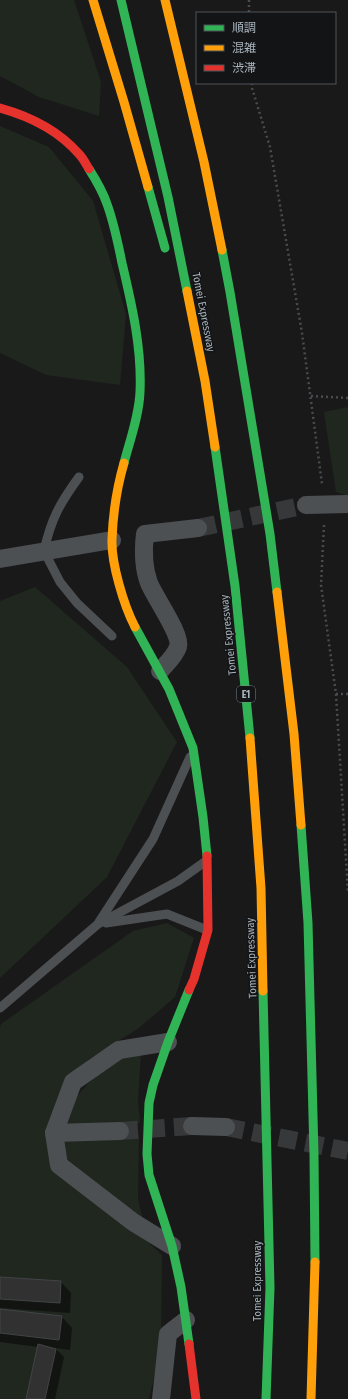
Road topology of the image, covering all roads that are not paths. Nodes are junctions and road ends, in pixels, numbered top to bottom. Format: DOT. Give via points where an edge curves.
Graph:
graph roads {
  1 [pos="93,0"];
  2 [pos="122,0"];
  3 [pos="166,0"];
  4 [pos="189,62"];
  5 [pos="0,108"];
  6 [pos="204,162"];
  7 [pos="168,257"];
  8 [pos="178,294"];
  9 [pos="206,381"];
  10 [pos="79,476"];
  11 [pos="348,504"];
  12 [pos="306,506"];
  13 [pos="198,528"];
  14 [pos="112,540"];
  15 [pos="44,551"];
  16 [pos="0,559"];
  17 [pos="112,636"];
  18 [pos="160,671"];
  19 [pos="193,748"];
  20 [pos="207,860"];
  21 [pos="98,924"];
  22 [pos="208,930"];
  23 [pos="0,1008"];
  24 [pos="168,1042"];
  25 [pos="192,1126"];
  26 [pos="226,1127"];
  27 [pos="120,1131"];
  28 [pos="54,1133"];
  29 [pos="172,1246"];
  30 [pos="186,1320"];
  31 [pos="161,1399"];
  32 [pos="196,1399"];
  33 [pos="266,1399"];
  34 [pos="311,1399"];
  1 -- 7 [label="main road"];
  2 -- 9 [label="main road, Tomei Expressway / E1" via="168,197"];
  3 -- 6 [label="main road"];
  4 -- 6 [label="main road"];
  5 -- 14 [label="main road" via="56,132 80,154 98,184 113,223 134,312 139,352 140,393 119,486"];
  6 -- 34 [label="main road" via="230,292 270,534 294,734 308,923 314,1154 315,1286"];
  8 -- 9 [label="main road"];
  9 -- 33 [label="main road, Tomei Expressway / E1" via="235,586 261,888 270,1288"];
  10 -- 15 [label="lane" via="57,509"];
  11 -- 12 [label="street"];
  13 -- 18 [label="street" via="145,534 143,560 148,582 179,641 175,652"];
  14 -- 15 [label="street"];
  14 -- 18 [label="main road" via="116,570 126,606"];
  15 -- 16 [label="street"];
  15 -- 17 [label="lane" via="60,582 77,603"];
  18 -- 19 [label="main road"];
  19 -- 20 [label="main road"];
  19 -- 21 [label="lane" via="153,839"];
  20 -- 21 [label="lane" via="178,881"];
  20 -- 22 [label="main road"];
  21 -- 22 [label="lane" via="167,914"];
  21 -- 23 [label="lane"];
  22 -- 24 [label="main road" via="194,979"];
  24 -- 28 [label="street" via="119,1050 73,1082"];
  24 -- 29 [label="main road" via="149,1102 146,1154 154,1196"];
  25 -- 26 [label="street"];
  27 -- 28 [label="street"];
  28 -- 29 [label="street" via="59,1165 133,1222"];
  29 -- 30 [label="main road"];
  30 -- 31 [label="street" via="168,1334"];
  30 -- 32 [label="main road"];
}
